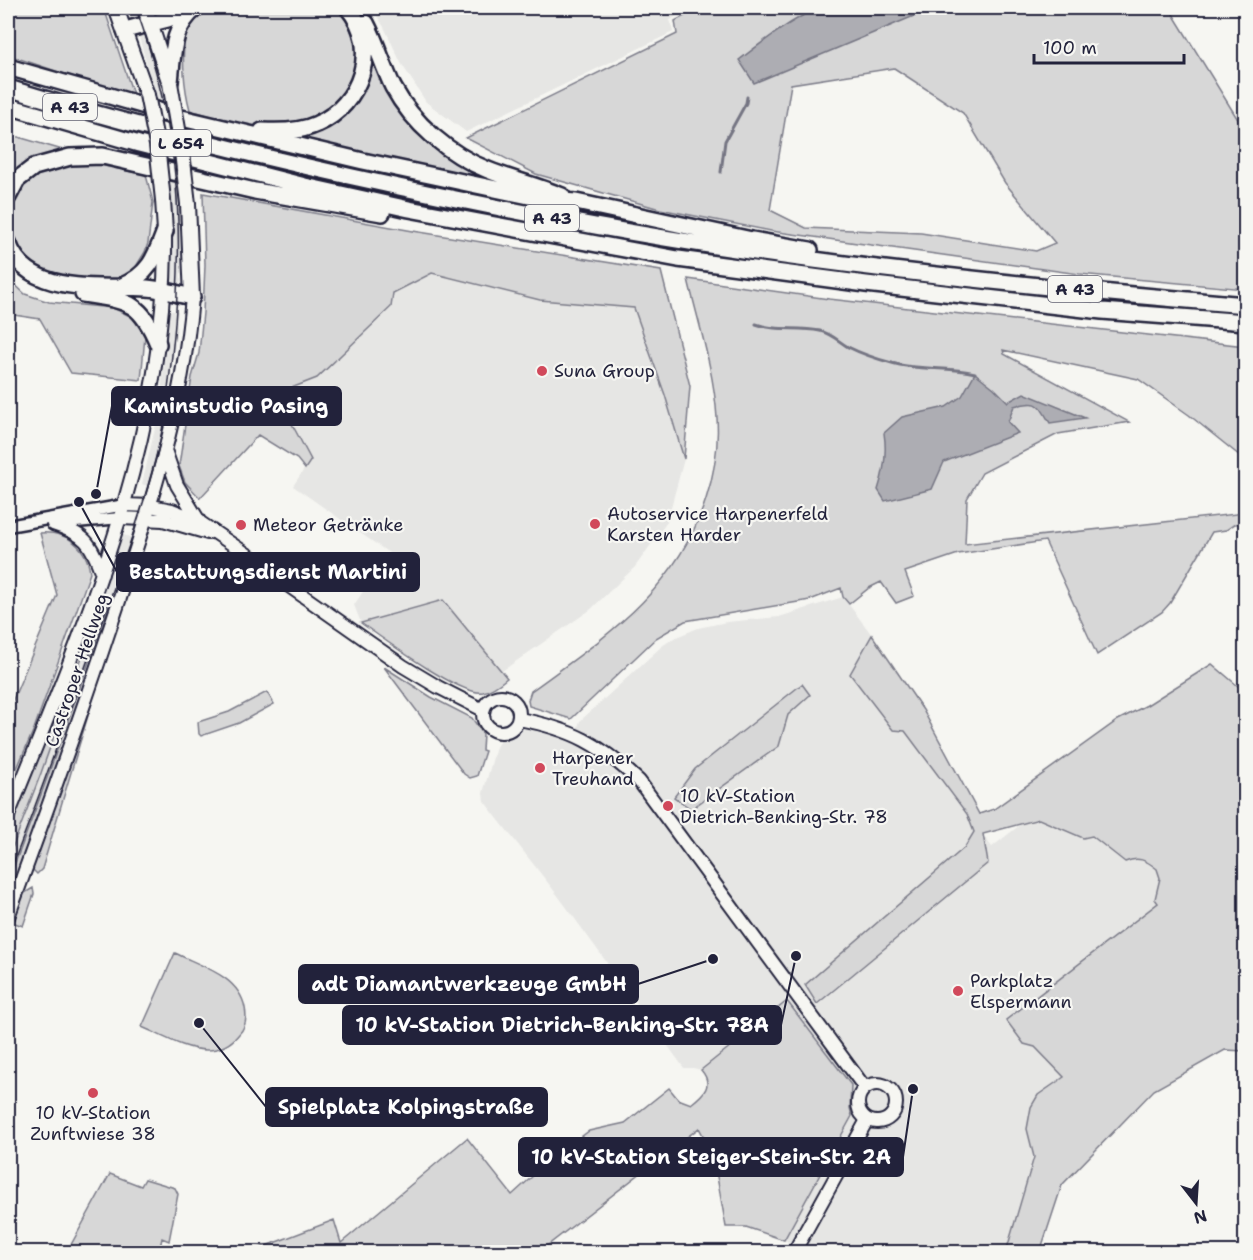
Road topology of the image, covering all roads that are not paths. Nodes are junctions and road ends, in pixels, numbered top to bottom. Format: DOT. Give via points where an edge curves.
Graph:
graph roads {
  1 [pos="116,8"];
  2 [pos="171,8"];
  3 [pos="194,8"];
  4 [pos="348,8"];
  5 [pos="357,8"];
  6 [pos="148,16"];
  7 [pos="125,30"];
  8 [pos="8,67"];
  9 [pos="170,82"];
  10 [pos="8,88"];
  11 [pos="146,100"];
  12 [pos="8,106"];
  13 [pos="8,197"];
  14 [pos="576,202"];
  15 [pos="165,231"];
  16 [pos="8,242"];
  17 [pos="678,259"];
  18 [pos="8,262"];
  19 [pos="906,272"];
  20 [pos="117,288"];
  21 [pos="80,294"];
  22 [pos="164,295"];
  23 [pos="192,297"];
  24 [pos="1245,305"];
  25 [pos="1245,322"];
  26 [pos="158,344"];
  27 [pos="166,453"];
  28 [pos="125,505"];
  29 [pos="149,513"];
  30 [pos="121,518"];
  31 [pos="34,522"];
  32 [pos="199,522"];
  33 [pos="53,524"];
  34 [pos="8,526"];
  35 [pos="220,537"];
  36 [pos="102,574"];
  37 [pos="483,710"];
  38 [pos="519,719"];
  39 [pos="8,816"];
  40 [pos="8,917"];
  41 [pos="865,1088"];
  42 [pos="867,1120"];
  43 [pos="794,1252"];
  1 -- 7 [label="main road, Castroper Hellweg / L 654"];
  2 -- 6 [label="highway"];
  3 -- 6 [label="highway" via="168,19"];
  3 -- 9 [label="highway" via="177,32"];
  4 -- 11 [label="highway" via="360,25 364,42 361,76 341,110 314,126 287,132 258,131"];
  5 -- 14 [label="highway" via="394,88 438,140 487,170"];
  6 -- 7 [label="highway"];
  6 -- 9 [label="main road, Castroper Hellweg / L 654"];
  7 -- 11 [label="main road, Castroper Hellweg / L 654"];
  8 -- 11 [label="highway"];
  9 -- 23 [label="main road, Castroper Hellweg / L 654, bridge" via="188,204"];
  10 -- 19 [label="highway, A 43" via="246,153 428,194 628,232"];
  11 -- 14 [label="highway" via="183,119 363,161 548,200"];
  11 -- 15 [label="main road, Castroper Hellweg / L 654, bridge" via="157,145"];
  12 -- 17 [label="highway, A 43" via="305,186"];
  13 -- 17 [label="highway" via="17,180 34,167 70,157 103,156 255,191 653,260"];
  14 -- 19 [label="highway" via="752,240 858,257"];
  15 -- 20 [label="highway" via="144,273"];
  15 -- 22 [label="main road, Castroper Hellweg / L 654"];
  16 -- 20 [label="highway" via="24,267 45,280"];
  17 -- 25 [label="highway, A 43" via="1102,311"];
  18 -- 21 [label="highway" via="35,284 51,291"];
  19 -- 24 [label="highway, A 43"];
  20 -- 22 [label="highway" via="148,288"];
  21 -- 22 [label="highway"];
  21 -- 26 [label="highway" via="136,307 152,328"];
  22 -- 23 [label="highway"];
  22 -- 26 [label="main road, Castroper Hellweg / L 654"];
  23 -- 27 [label="main road, Castroper Hellweg / L 654" via="186,355"];
  26 -- 28 [label="main road, Castroper Hellweg / L 654"];
  27 -- 29 [label="main road, Castroper Hellweg / L 654"];
  27 -- 32 [label="main road" via="177,485"];
  28 -- 29 [label="main road"];
  28 -- 30 [label="main road, Castroper Hellweg / L 654"];
  28 -- 31 [label="street"];
  29 -- 30 [label="main road"];
  29 -- 32 [label="main road" via="172,510"];
  29 -- 35 [label="main road"];
  29 -- 40 [label="main road, Castroper Hellweg / L 654"];
  30 -- 33 [label="street"];
  30 -- 36 [label="main road, Castroper Hellweg / L 654"];
  31 -- 33 [label="street"];
  31 -- 34 [label="street"];
  32 -- 35 [label="main road"];
  33 -- 36 [label="main road" via="74,531 90,546"];
  35 -- 37 [label="main road" via="404,666"];
  36 -- 39 [label="main road, Castroper Hellweg / L 654"];
  37 -- 38 [label="main road" via="486,724 496,731 509,730"];
  37 -- 38 [label="main road" via="491,698 506,696 517,703"];
  38 -- 41 [label="main road" via="552,725 576,735 610,756 639,781"];
  41 -- 42 [label="main road" via="858,1101 861,1115"];
  41 -- 42 [label="main road" via="885,1086 896,1101 887,1119"];
  42 -- 43 [label="main road"];
}
